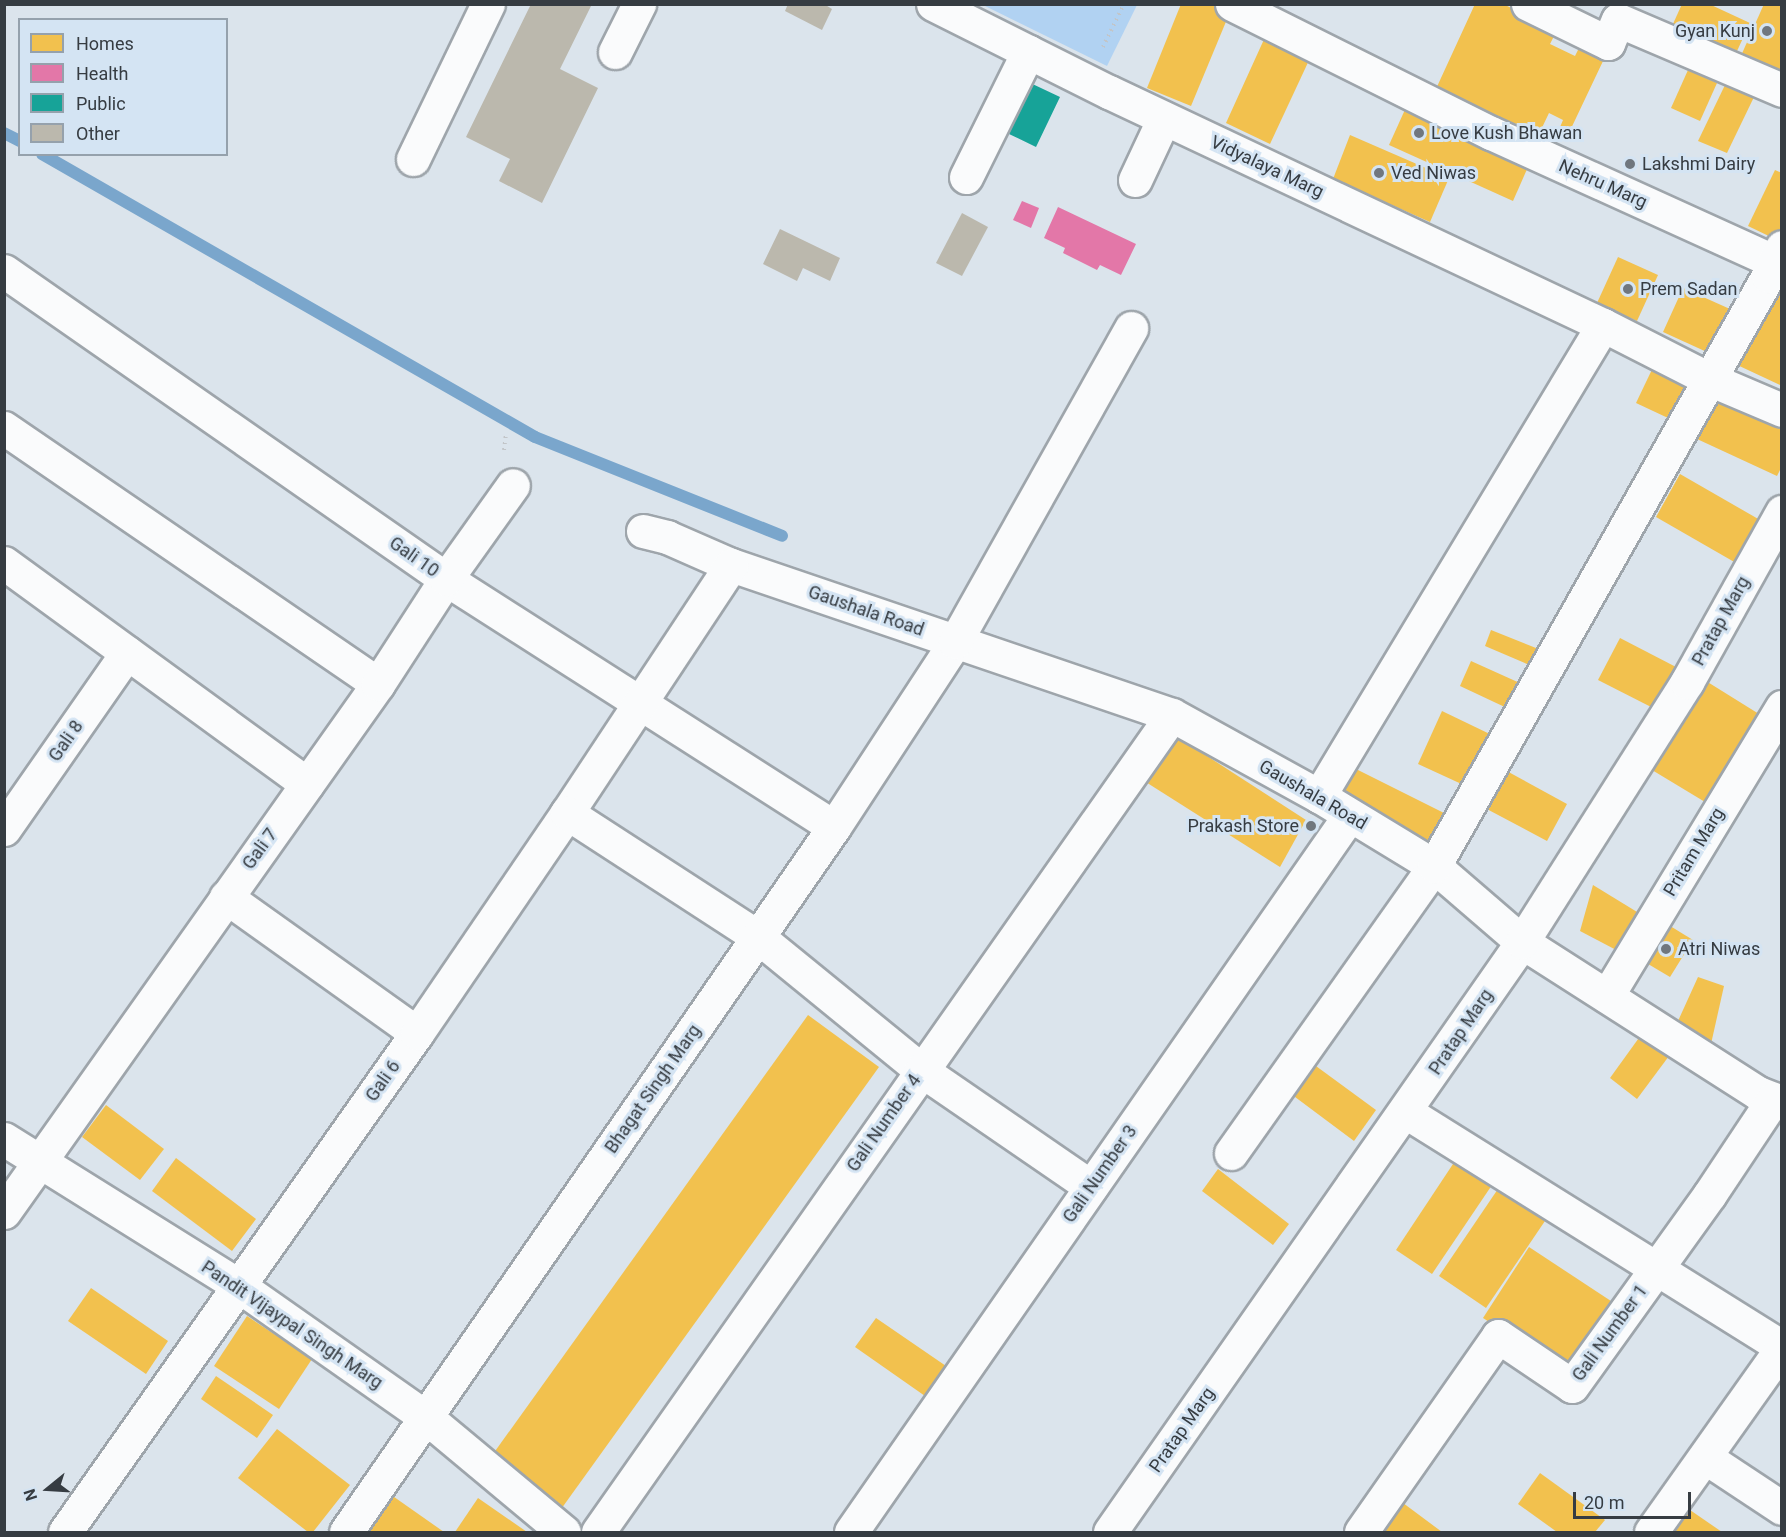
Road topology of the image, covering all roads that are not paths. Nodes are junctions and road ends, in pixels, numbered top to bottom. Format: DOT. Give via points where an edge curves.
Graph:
graph roads {
  1 [pos="488,4"];
  2 [pos="639,4"];
  3 [pos="933,4"];
  4 [pos="1232,4"];
  5 [pos="1528,4"];
  6 [pos="615,52"];
  7 [pos="1028,52"];
  8 [pos="1782,90"];
  9 [pos="1164,118"];
  10 [pos="414,159"];
  11 [pos="966,177"];
  12 [pos="1135,180"];
  13 [pos="1779,258"];
  14 [pos="4,271"];
  15 [pos="1603,325"];
  16 [pos="1131,328"];
  17 [pos="1709,380"];
  18 [pos="1782,410"];
  19 [pos="4,428"];
  20 [pos="513,485"];
  21 [pos="1782,512"];
  22 [pos="643,531"];
  23 [pos="4,563"];
  24 [pos="731,565"];
  25 [pos="446,579"];
  26 [pos="955,642"];
  27 [pos="128,653"];
  28 [pos="378,684"];
  29 [pos="639,702"];
  30 [pos="1782,707"];
  31 [pos="1172,715"];
  32 [pos="307,784"];
  33 [pos="1319,796"];
  34 [pos="567,813"];
  35 [pos="1349,816"];
  36 [pos="834,827"];
  37 [pos="4,829"];
  38 [pos="1434,866"];
  39 [pos="226,897"];
  40 [pos="758,937"];
  41 [pos="1522,942"];
  42 [pos="1607,996"];
  43 [pos="417,1033"];
  44 [pos="921,1070"];
  45 [pos="1777,1101"];
  46 [pos="1406,1112"];
  47 [pos="4,1139"];
  48 [pos="1231,1153"];
  49 [pos="38,1163"];
  50 [pos="1091,1187"];
  51 [pos="4,1212"];
  52 [pos="1657,1268"];
  53 [pos="239,1286"];
  54 [pos="1782,1348"];
  55 [pos="427,1418"];
  56 [pos="1705,1457"];
  57 [pos="1782,1508"];
  58 [pos="65,1533"];
  59 [pos="346,1533"];
  60 [pos="564,1533"];
  61 [pos="598,1533"];
  62 [pos="851,1533"];
  63 [pos="1110,1533"];
  64 [pos="1361,1533"];
  65 [pos="1652,1533"];
  1 -- 10 [label="street"];
  2 -- 6 [label="street"];
  3 -- 7 [label="street, Vidyalaya Marg"];
  4 -- 13 [label="street, Nehru Marg" via="1491,133"];
  5 -- 8 [label="street" via="1608,43 1618,20"];
  7 -- 9 [label="street, Vidyalaya Marg"];
  7 -- 11 [label="street"];
  9 -- 12 [label="street"];
  9 -- 15 [label="street, Vidyalaya Marg"];
  13 -- 17 [label="street"];
  14 -- 25 [label="street, Gali 10"];
  15 -- 17 [label="street, Vidyalaya Marg"];
  15 -- 33 [label="street"];
  16 -- 26 [label="street, Bhagat Singh Marg"];
  17 -- 18 [label="street, Vidyalaya Marg"];
  17 -- 38 [label="street"];
  19 -- 28 [label="street"];
  20 -- 25 [label="street, Gali 7"];
  21 -- 41 [label="street, Pratap Marg" via="1687,682"];
  22 -- 24 [label="street, Gaushala Road" via="667,537"];
  23 -- 27 [label="street"];
  24 -- 26 [label="street, Gaushala Road"];
  24 -- 29 [label="street, Gali 6"];
  25 -- 28 [label="street, Gali 7"];
  25 -- 29 [label="street, Gali 10"];
  26 -- 31 [label="street, Gaushala Road"];
  26 -- 36 [label="street, Bhagat Singh Marg"];
  27 -- 32 [label="street"];
  27 -- 37 [label="street, Gali 8"];
  28 -- 32 [label="street, Gali 7"];
  29 -- 34 [label="street, Gali 6"];
  29 -- 36 [label="street, Gali 10"];
  30 -- 42 [label="street, Pritam Marg"];
  31 -- 33 [label="street, Gaushala Road"];
  31 -- 44 [label="street, Gali Number 4"];
  32 -- 39 [label="street, Gali 7"];
  33 -- 35 [label="street, Gaushala Road"];
  34 -- 40 [label="street"];
  34 -- 43 [label="street, Gali 6"];
  35 -- 38 [label="street, Gaushala Road"];
  35 -- 50 [label="street, Gali Number 3"];
  36 -- 40 [label="street, Bhagat Singh Marg"];
  38 -- 41 [label="street, Gaushala Road"];
  38 -- 48 [label="street"];
  39 -- 43 [label="street"];
  39 -- 49 [label="street, Gali 7"];
  40 -- 44 [label="street"];
  40 -- 55 [label="street, Bhagat Singh Marg"];
  41 -- 42 [label="street, Gaushala Road"];
  41 -- 46 [label="street, Pratap Marg"];
  42 -- 45 [label="street, Gaushala Road" via="1758,1093"];
  43 -- 53 [label="street, Gali 6"];
  44 -- 50 [label="street"];
  44 -- 61 [label="street, Gali Number 4"];
  45 -- 52 [label="street, Gali Number 1"];
  46 -- 52 [label="street"];
  46 -- 63 [label="street, Pratap Marg"];
  47 -- 49 [label="street, Pandit Vijaypal Singh Marg"];
  49 -- 51 [label="street, Gali 7"];
  49 -- 53 [label="street, Pandit Vijaypal Singh Marg"];
  50 -- 62 [label="street, Gali Number 3"];
  52 -- 54 [label="street"];
  52 -- 64 [label="street, Gali Number 1" via="1572,1386 1498,1336"];
  53 -- 55 [label="street, Pandit Vijaypal Singh Marg"];
  53 -- 58 [label="street, Gali 6"];
  54 -- 56 [label="street"];
  55 -- 59 [label="street, Bhagat Singh Marg"];
  55 -- 60 [label="street, Pandit Vijaypal Singh Marg"];
  56 -- 57 [label="street"];
  56 -- 65 [label="street"];
}
